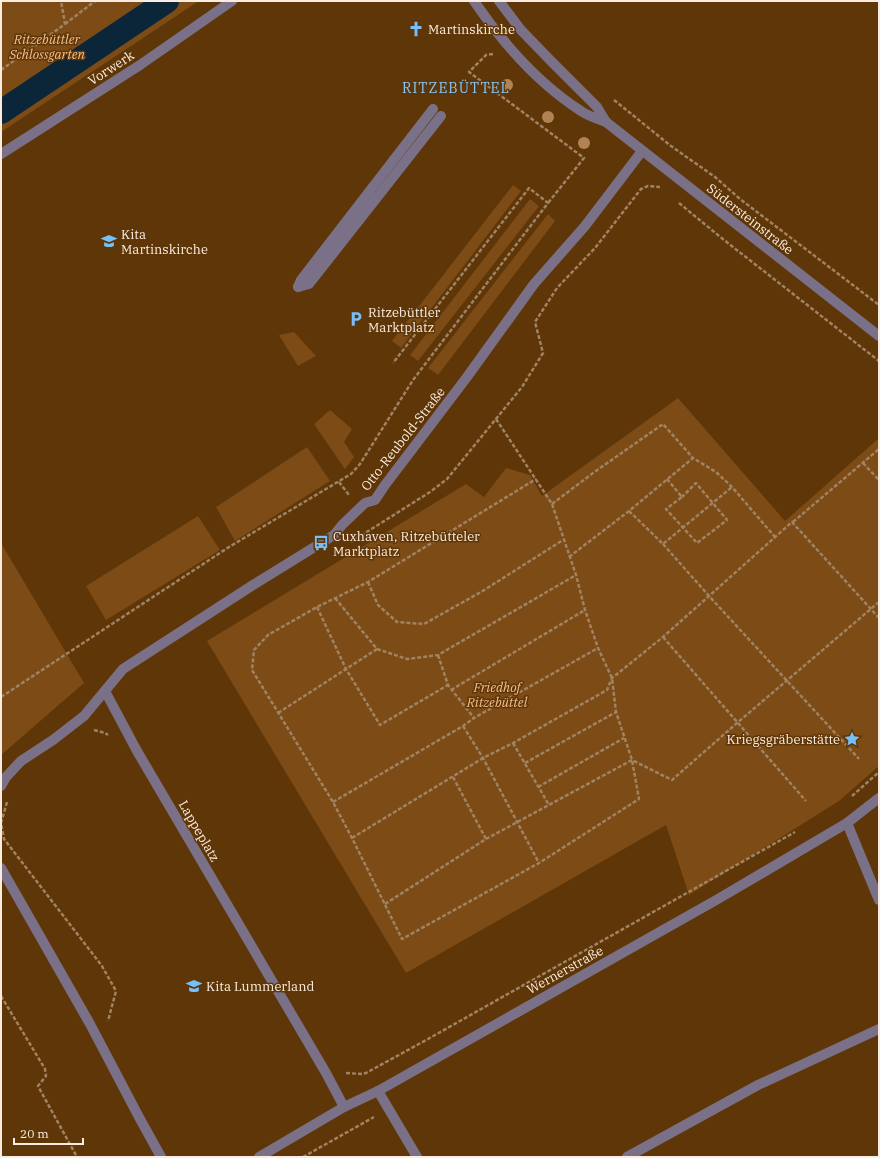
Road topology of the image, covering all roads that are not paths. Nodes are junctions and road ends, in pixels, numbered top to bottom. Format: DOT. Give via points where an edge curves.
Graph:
graph roads {
  1 [pos="232,1"];
  2 [pos="474,1"];
  3 [pos="499,1"];
  4 [pos="437,113"];
  5 [pos="606,122"];
  6 [pos="642,151"];
  7 [pos="1,154"];
  8 [pos="879,336"];
  9 [pos="105,691"];
  10 [pos="1,786"];
  11 [pos="879,798"];
  12 [pos="847,823"];
  13 [pos="1,868"];
  14 [pos="879,900"];
  15 [pos="879,1029"];
  16 [pos="378,1091"];
  17 [pos="344,1107"];
  18 [pos="161,1157"];
  19 [pos="259,1157"];
  20 [pos="418,1157"];
  21 [pos="627,1157"];
  1 -- 7 [label="street, Vorwerk" via="140,65"];
  2 -- 5 [label="street, Südersteinstraße" via="512,50 542,80 582,112"];
  3 -- 5 [label="street, Südersteinstraße" via="522,30 597,107"];
  4 -- 4 [label="street" via="301,280 298,287 309,284"];
  5 -- 6 [label="street, Südersteinstraße"];
  6 -- 8 [label="street, Südersteinstraße"];
  6 -- 9 [label="street, Otto-Reubold-Straße" via="584,226 534,284 375,500 365,503 334,535 123,669"];
  9 -- 10 [label="street" via="84,716 21,761"];
  9 -- 17 [label="street, Lappeplatz" via="137,751"];
  11 -- 12 [label="street, Wernerstraße"];
  12 -- 14 [label="street"];
  12 -- 16 [label="street, Wernerstraße"];
  13 -- 18 [label="street" via="90,1024"];
  15 -- 21 [label="street" via="758,1085"];
  16 -- 17 [label="street, Wernerstraße"];
  16 -- 20 [label="street"];
  17 -- 19 [label="street, Wernerstraße"];
}
